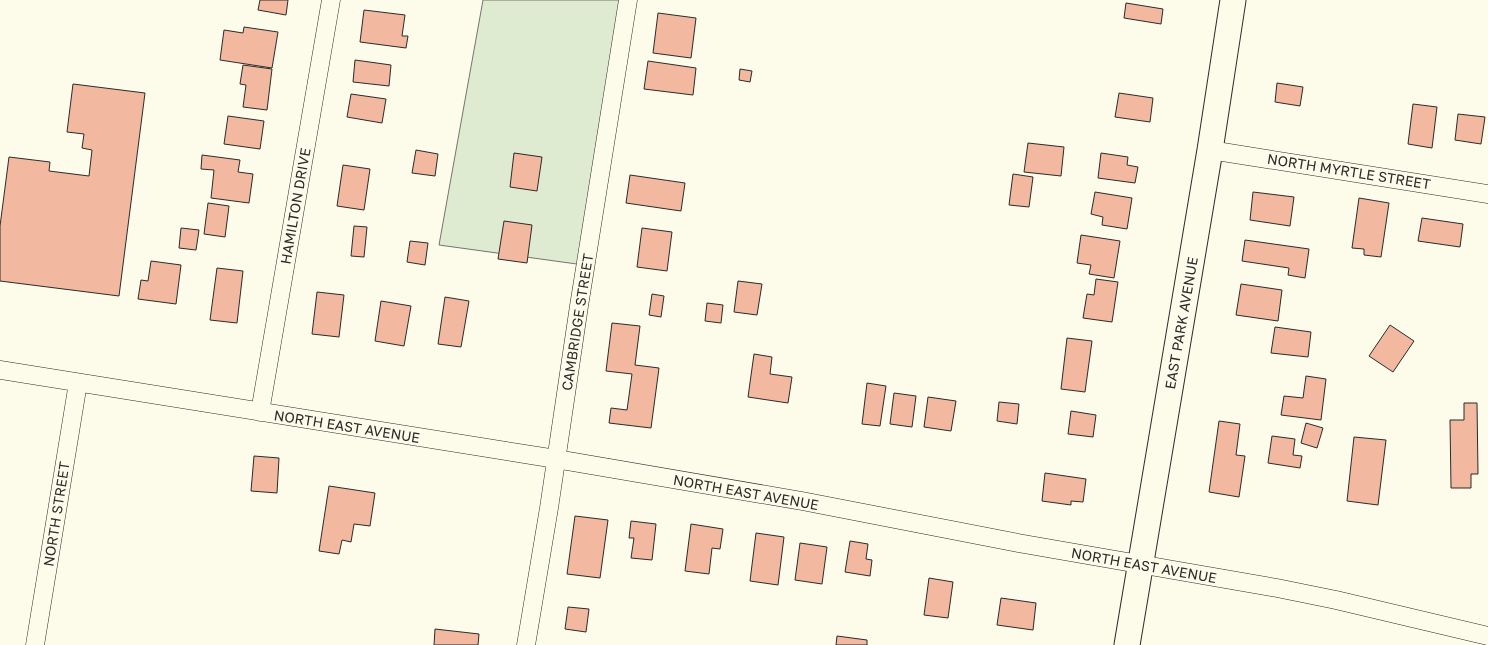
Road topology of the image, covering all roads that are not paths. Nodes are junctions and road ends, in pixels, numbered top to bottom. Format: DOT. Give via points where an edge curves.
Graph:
graph roads {
  1 [pos="331,0"];
  2 [pos="628,0"];
  3 [pos="1233,0"];
  4 [pos="1210,150"];
  5 [pos="1488,194"];
  6 [pos="0,370"];
  7 [pos="78,383"];
  8 [pos="260,412"];
  9 [pos="556,459"];
  10 [pos="1140,565"];
  11 [pos="1488,636"];
  12 [pos="35,645"];
  13 [pos="526,645"];
  14 [pos="1127,645"];
  1 -- 8 [label="street, HAMILTON DRIVE"];
  2 -- 9 [label="street, CAMBRIDGE STREET"];
  3 -- 4 [label="main road, EAST PARK AVENUE"];
  4 -- 5 [label="street, NORTH MYRTLE STREET"];
  4 -- 10 [label="main road, EAST PARK AVENUE"];
  6 -- 7 [label="street, NORTH EAST AVENUE"];
  7 -- 8 [label="street, NORTH EAST AVENUE"];
  7 -- 12 [label="street, NORTH STREET"];
  8 -- 9 [label="street, NORTH EAST AVENUE"];
  9 -- 10 [label="street, NORTH EAST AVENUE" via="802,501"];
  9 -- 13 [label="street, CAMBRIDGE STREET"];
  10 -- 11 [label="street, NORTH EAST AVENUE" via="1336,600"];
  10 -- 14 [label="main road, EAST PARK AVENUE"];
}
